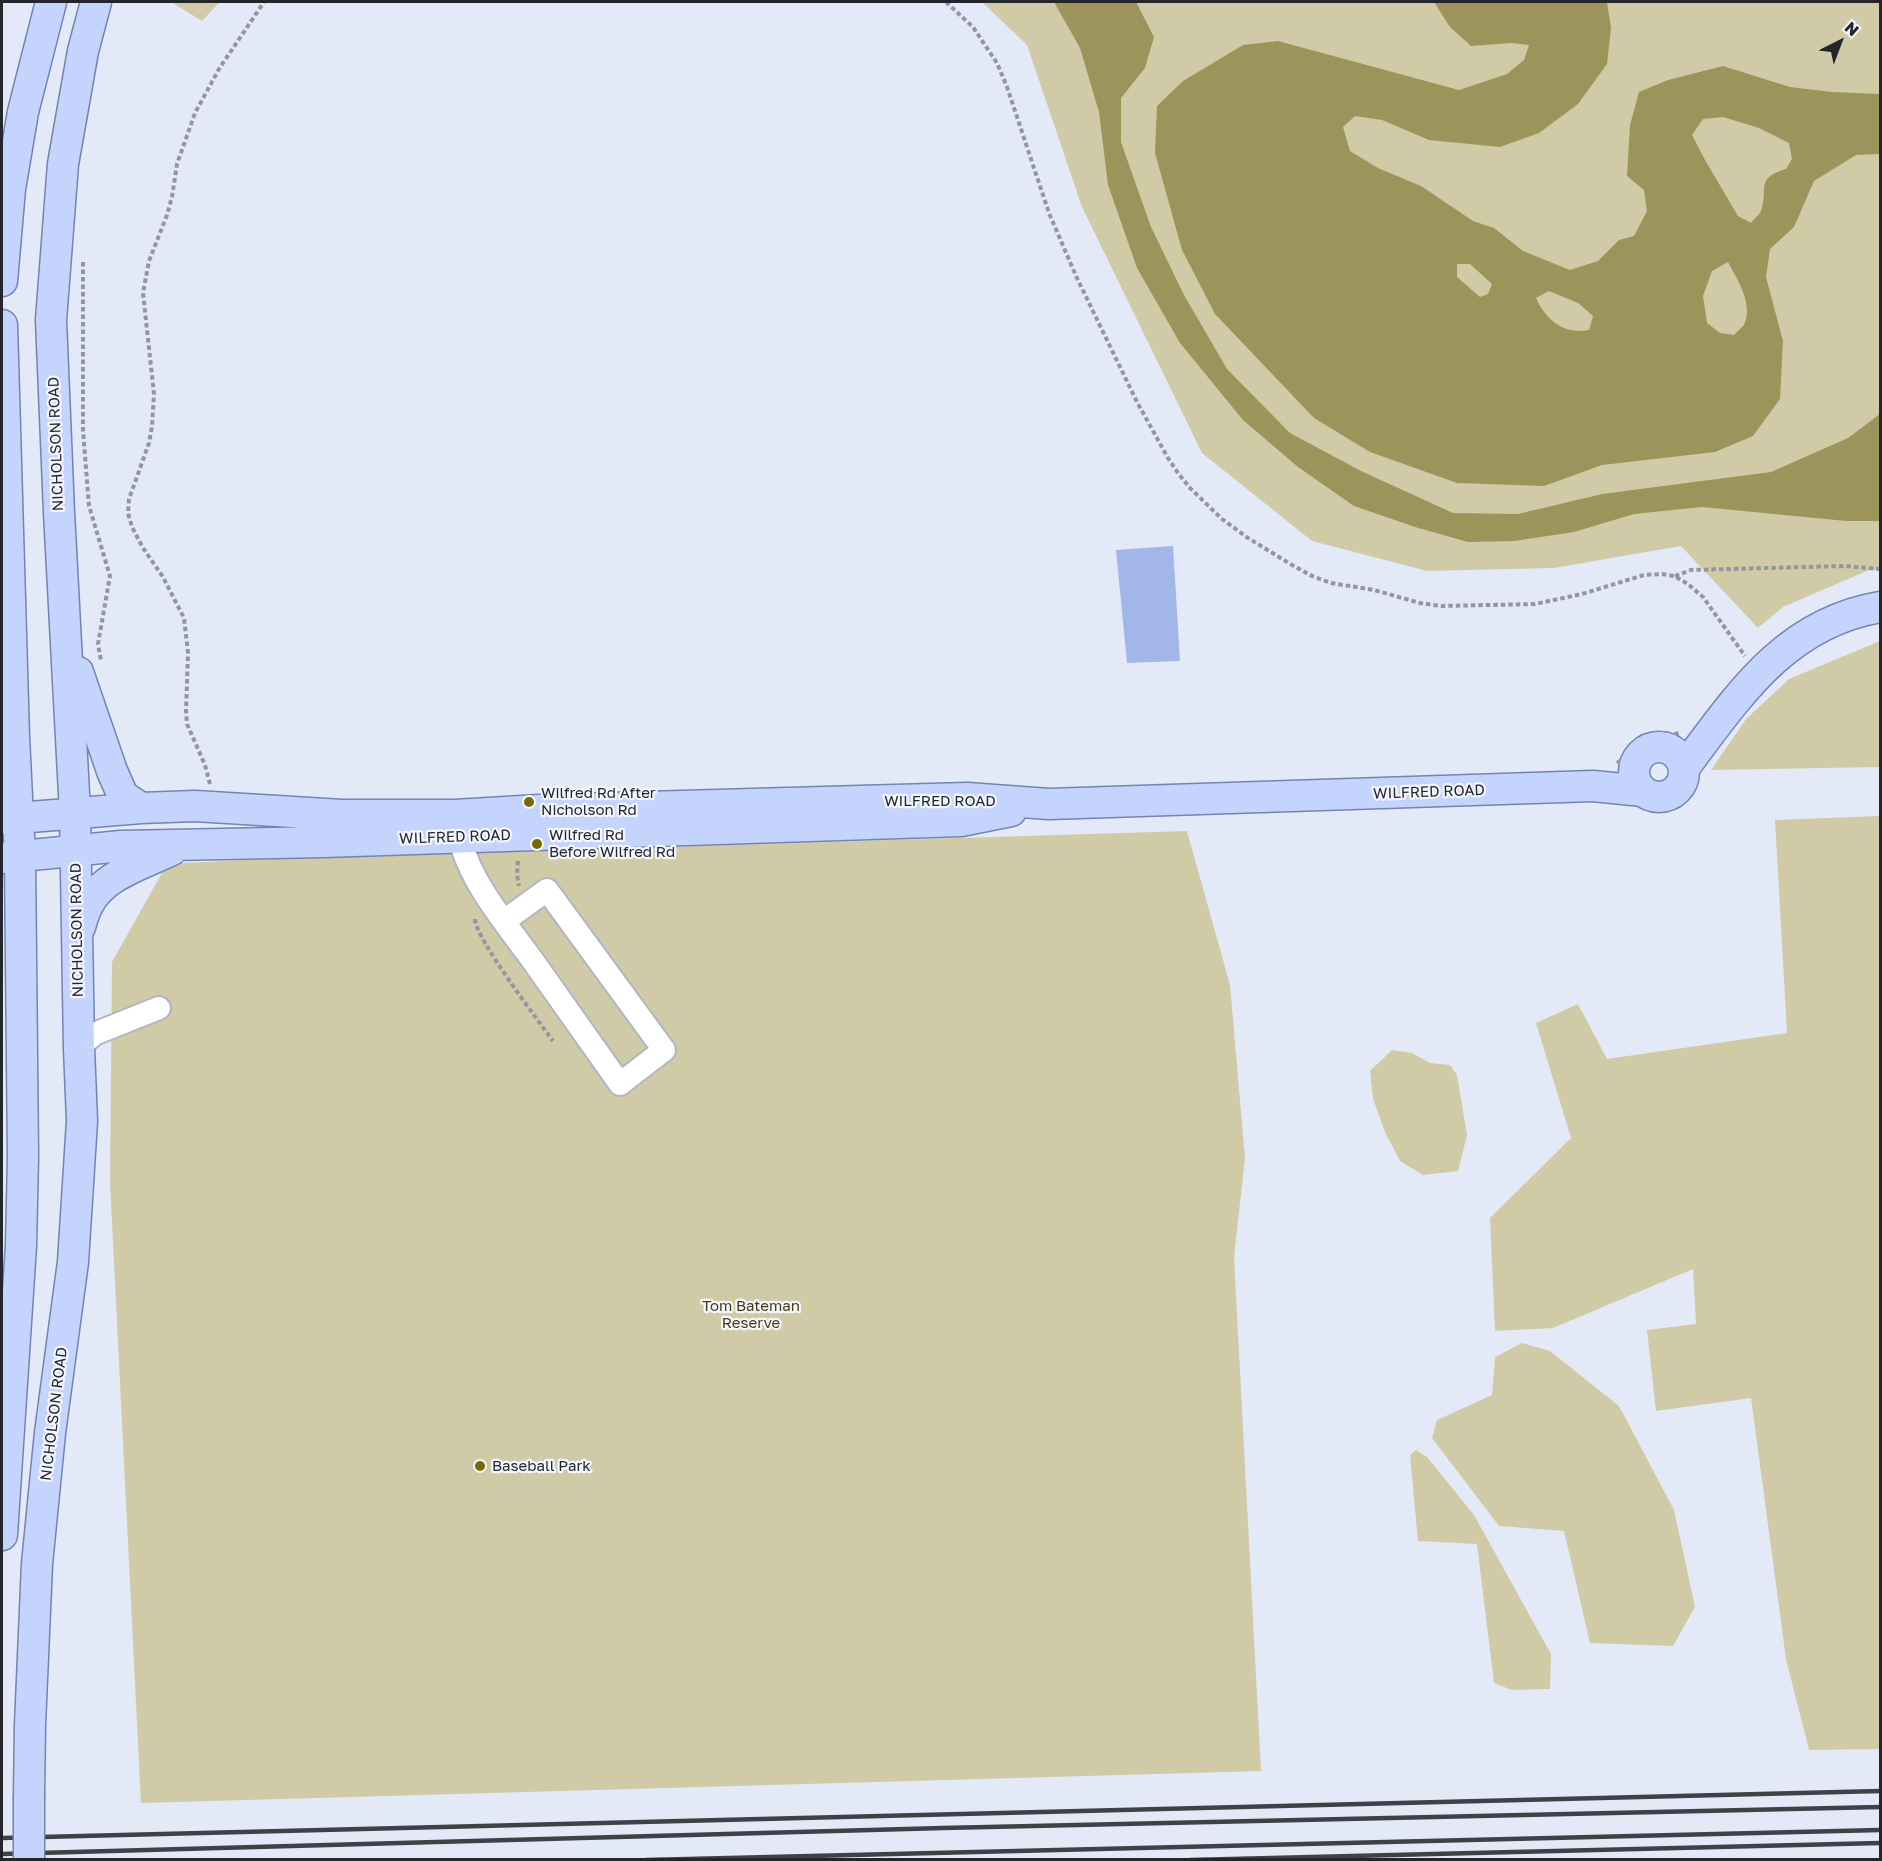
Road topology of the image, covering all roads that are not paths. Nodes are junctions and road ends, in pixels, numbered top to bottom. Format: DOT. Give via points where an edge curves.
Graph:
graph roads {
  1 [pos="51,2"];
  2 [pos="96,2"];
  3 [pos="2,281"];
  4 [pos="2,325"];
  5 [pos="1881,607"];
  6 [pos="67,643"];
  7 [pos="8,744"];
  8 [pos="1680,750"];
  9 [pos="1620,778"];
  10 [pos="141,808"];
  11 [pos="75,813"];
  12 [pos="10,818"];
  13 [pos="457,825"];
  14 [pos="184,845"];
  15 [pos="76,851"];
  16 [pos="11,857"];
  17 [pos="494,917"];
  18 [pos="77,936"];
  19 [pos="2,979"];
  20 [pos="22,1008"];
  21 [pos="159,1008"];
  22 [pos="79,1048"];
  23 [pos="2,1535"];
  24 [pos="29,1860"];
  1 -- 3 [label="main road" via="23,112 10,189"];
  2 -- 6 [label="main road, NICHOLSON ROAD" via="63,164 51,320"];
  4 -- 7 [label="main road"];
  5 -- 8 [label="main road" via="1824,626 1775,657 1714,729"];
  6 -- 10 [label="main road" via="123,796"];
  6 -- 11 [label="main road, NICHOLSON ROAD"];
  7 -- 12 [label="main road"];
  8 -- 9 [label="main road" via="1649,749"];
  8 -- 9 [label="main road" via="1683,781 1672,794 1651,796"];
  9 -- 13 [label="main road, WILFRED ROAD" via="1049,804 967,798 550,810"];
  10 -- 11 [label="main road, WILFRED ROAD"];
  10 -- 13 [label="main road, WILFRED ROAD" via="195,806"];
  11 -- 12 [label="main road, WILFRED ROAD"];
  11 -- 15 [label="main road, NICHOLSON ROAD"];
  12 -- 16 [label="main road"];
  13 -- 14 [label="main road, WILFRED ROAD"];
  13 -- 17 [label="lane" via="470,868"];
  14 -- 15 [label="main road, WILFRED ROAD"];
  14 -- 18 [label="main road" via="116,876 97,892"];
  15 -- 16 [label="main road, WILFRED ROAD"];
  15 -- 18 [label="main road, NICHOLSON ROAD"];
  16 -- 20 [label="main road"];
  17 -- 17 [label="lane" via="620,1084 664,1050 548,890"];
  18 -- 22 [label="main road, NICHOLSON ROAD"];
  19 -- 20 [label="main road"];
  20 -- 23 [label="main road" via="21,1246"];
  21 -- 22 [label="lane" via="94,1034"];
  22 -- 24 [label="main road, NICHOLSON ROAD, bridge" via="82,1121 73,1262 37,1564"];
}
